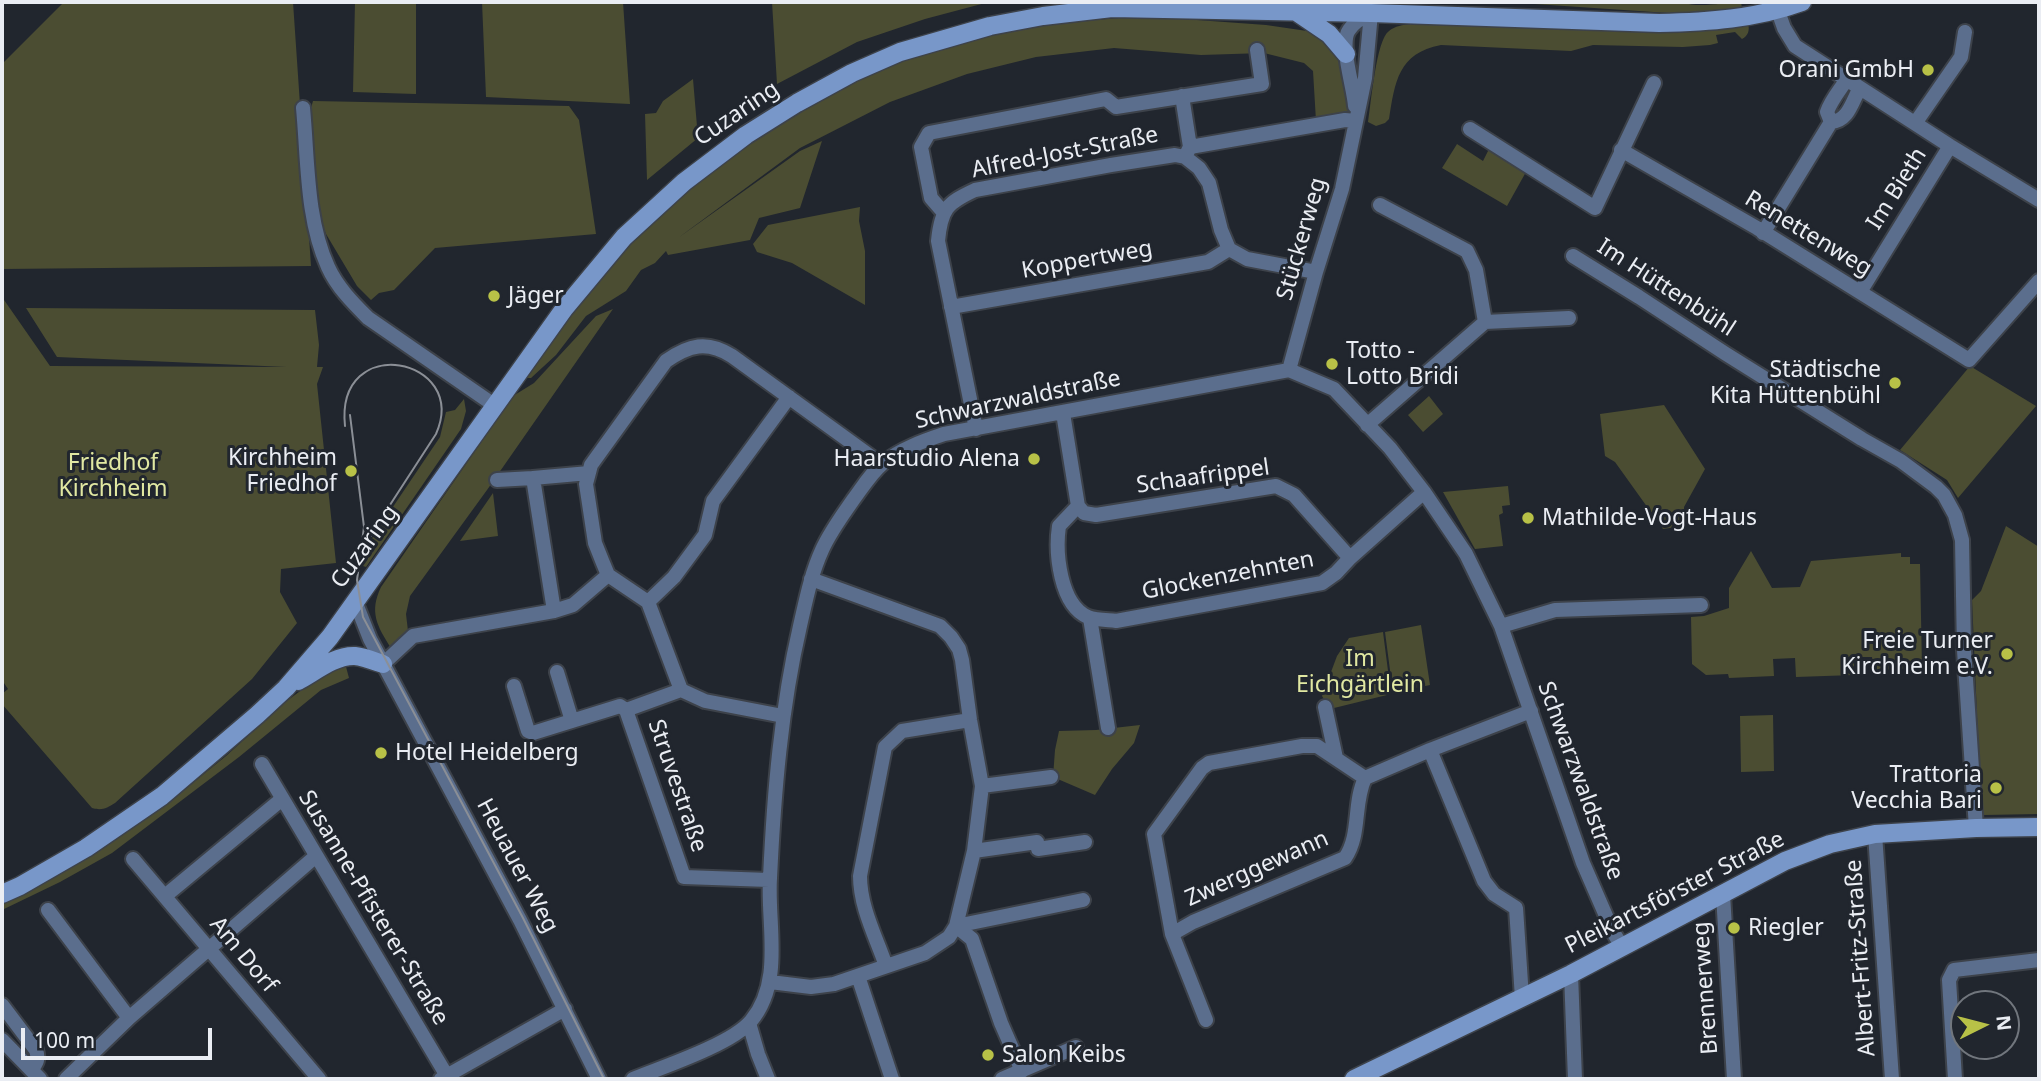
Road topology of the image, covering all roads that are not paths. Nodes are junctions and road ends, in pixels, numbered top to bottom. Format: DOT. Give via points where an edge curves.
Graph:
graph roads {
  1 [pos="1802,2"];
  2 [pos="1778,11"];
  3 [pos="1298,13"];
  4 [pos="1371,13"];
  5 [pos="1965,32"];
  6 [pos="1257,50"];
  7 [pos="1346,54"];
  8 [pos="1847,79"];
  9 [pos="1654,83"];
  10 [pos="1860,88"];
  11 [pos="1182,96"];
  12 [pos="303,108"];
  13 [pos="1356,121"];
  14 [pos="1831,122"];
  15 [pos="1916,122"];
  16 [pos="1470,130"];
  17 [pos="1950,146"];
  18 [pos="1620,150"];
  19 [pos="1188,152"];
  20 [pos="2039,200"];
  21 [pos="1380,205"];
  22 [pos="944,213"];
  23 [pos="1763,233"];
  24 [pos="1229,249"];
  25 [pos="1573,256"];
  26 [pos="1315,272"];
  27 [pos="2039,281"];
  28 [pos="1860,292"];
  29 [pos="951,307"];
  30 [pos="1569,318"];
  31 [pos="1485,322"];
  32 [pos="1289,370"];
  33 [pos="789,397"];
  34 [pos="494,405"];
  35 [pos="1063,413"];
  36 [pos="1367,425"];
  37 [pos="975,429"];
  38 [pos="881,464"];
  39 [pos="589,472"];
  40 [pos="533,478"];
  41 [pos="497,480"];
  42 [pos="1424,492"];
  43 [pos="1078,506"];
  44 [pos="1350,558"];
  45 [pos="608,575"];
  46 [pos="811,579"];
  47 [pos="355,601"];
  48 [pos="648,602"];
  49 [pos="1701,605"];
  50 [pos="554,611"];
  51 [pos="1090,618"];
  52 [pos="1501,626"];
  53 [pos="383,664"];
  54 [pos="557,672"];
  55 [pos="514,686"];
  56 [pos="286,688"];
  57 [pos="681,690"];
  58 [pos="1325,707"];
  59 [pos="626,710"];
  60 [pos="1531,710"];
  61 [pos="783,716"];
  62 [pos="970,720"];
  63 [pos="572,721"];
  64 [pos="1108,728"];
  65 [pos="1430,750"];
  66 [pos="1336,758"];
  67 [pos="262,764"];
  68 [pos="1051,778"];
  69 [pos="1365,778"];
  70 [pos="982,786"];
  71 [pos="282,799"];
  72 [pos="2039,827"];
  73 [pos="1976,828"];
  74 [pos="1875,834"];
  75 [pos="1085,842"];
  76 [pos="974,851"];
  77 [pos="316,856"];
  78 [pos="133,859"];
  79 [pos="769,880"];
  80 [pos="2,894"];
  81 [pos="1723,894"];
  82 [pos="165,896"];
  83 [pos="1083,900"];
  84 [pos="48,910"];
  85 [pos="957,926"];
  86 [pos="1172,934"];
  87 [pos="208,948"];
  88 [pos="1623,948"];
  89 [pos="2039,960"];
  90 [pos="886,966"];
  91 [pos="1572,974"];
  92 [pos="858,976"];
  93 [pos="769,982"];
  94 [pos="1522,998"];
  95 [pos="2,1005"];
  96 [pos="565,1009"];
  97 [pos="129,1018"];
  98 [pos="1206,1020"];
  99 [pos="750,1023"];
  100 [pos="2,1040"];
  101 [pos="1076,1047"];
  102 [pos="35,1074"];
  103 [pos="1012,1076"];
  104 [pos="444,1077"];
  105 [pos="66,1079"];
  106 [pos="319,1079"];
  107 [pos="599,1079"];
  108 [pos="633,1079"];
  109 [pos="768,1079"];
  110 [pos="892,1079"];
  111 [pos="1354,1079"];
  112 [pos="1575,1079"];
  113 [pos="1734,1079"];
  114 [pos="1892,1079"];
  115 [pos="1955,1079"];
  1 -- 2 [label="main road, Cuzaring"];
  2 -- 4 [label="main road, Cuzaring" via="1744,18 1659,23"];
  2 -- 8 [label="street, Im Bieth" via="1795,46"];
  3 -- 4 [label="main road, Cuzaring"];
  3 -- 7 [label="main road" via="1329,34"];
  3 -- 34 [label="main road, Cuzaring" via="1112,8 1044,16 946,37 852,73 746,135 634,228 564,309"];
  4 -- 7 [label="street, Stückerweg" via="1347,32"];
  4 -- 13 [label="street, Stückerweg"];
  5 -- 15 [label="street, Im Bieth" via="1961,57"];
  6 -- 11 [label="street" via="1262,84"];
  7 -- 13 [label="street, Stückerweg"];
  8 -- 10 [label="street, Im Bieth"];
  8 -- 14 [label="street" via="1829,104"];
  9 -- 18 [label="street"];
  10 -- 14 [label="street" via="1847,115"];
  10 -- 15 [label="street, Im Bieth"];
  11 -- 19 [label="street"];
  11 -- 22 [label="street" via="1116,107 1106,99 929,133 921,147 931,198"];
  12 -- 34 [label="street" via="315,224 328,268 340,287 369,318"];
  13 -- 19 [label="street, Alfred-Jost-Straße"];
  13 -- 26 [label="street, Stückerweg" via="1342,189"];
  14 -- 23 [label="street"];
  15 -- 17 [label="street, Im Bieth"];
  16 -- 18 [label="street" via="1595,208"];
  17 -- 20 [label="street, Im Bieth"];
  17 -- 28 [label="street, Im Bieth"];
  18 -- 23 [label="street, Renettenweg"];
  19 -- 22 [label="street, Alfred-Jost-Straße" via="975,190 955,200"];
  19 -- 24 [label="street, Alfred-Jost-Straße" via="1209,183"];
  21 -- 31 [label="street" via="1467,251 1476,270"];
  22 -- 29 [label="street" via="938,241"];
  23 -- 28 [label="street, Renettenweg"];
  24 -- 26 [label="street" via="1247,259"];
  24 -- 29 [label="street, Koppertweg" via="1208,262"];
  25 -- 73 [label="street, Im Hüttenbühl" via="1901,461 1944,495 1962,540"];
  26 -- 32 [label="street, Stückerweg"];
  27 -- 28 [label="street, Renettenweg" via="1969,360"];
  29 -- 37 [label="street"];
  30 -- 31 [label="street"];
  31 -- 36 [label="street"];
  32 -- 35 [label="street, Schwarzwaldstraße"];
  32 -- 36 [label="street, Schwarzwaldstraße" via="1334,389"];
  33 -- 38 [label="street"];
  33 -- 39 [label="street" via="723,350 702,345 681,351 666,360"];
  33 -- 48 [label="street" via="713,501 705,535 674,577"];
  34 -- 47 [label="main road, Cuzaring"];
  35 -- 37 [label="street, Schwarzwaldstraße"];
  35 -- 43 [label="street"];
  36 -- 42 [label="street, Schwarzwaldstraße"];
  37 -- 38 [label="street, Schwarzwaldstraße" via="910,446"];
  38 -- 46 [label="street, Schwarzwaldstraße" via="823,548"];
  39 -- 40 [label="street"];
  39 -- 45 [label="street" via="586,484 595,542"];
  40 -- 41 [label="street"];
  40 -- 50 [label="street"];
  42 -- 44 [label="street, Glockenzehnten"];
  42 -- 52 [label="street, Schwarzwaldstraße" via="1466,554"];
  43 -- 44 [label="street, Schaafrippel" via="1084,513 1096,515 1276,486 1294,495"];
  43 -- 51 [label="street" via="1059,526 1058,558 1067,596"];
  44 -- 51 [label="street, Glockenzehnten" via="1322,583 1116,621"];
  45 -- 48 [label="street"];
  45 -- 50 [label="street" via="573,605"];
  46 -- 61 [label="street, Schwarzwaldstraße"];
  46 -- 62 [label="street" via="947,631 962,660"];
  47 -- 53 [label="street, Heuauer Weg"];
  47 -- 56 [label="main road, Cuzaring"];
  48 -- 57 [label="street"];
  49 -- 52 [label="street" via="1555,610"];
  50 -- 53 [label="street" via="413,636"];
  51 -- 64 [label="street"];
  52 -- 60 [label="street, Schwarzwaldstraße"];
  53 -- 56 [label="main road" via="346,657"];
  53 -- 96 [label="street, Heuauer Weg"];
  54 -- 63 [label="street"];
  55 -- 63 [label="street, Struvestraße" via="528,731"];
  56 -- 80 [label="main road, Cuzaring" via="162,796 86,848"];
  57 -- 59 [label="street, Struvestraße"];
  57 -- 61 [label="street" via="705,701"];
  58 -- 66 [label="street"];
  59 -- 63 [label="street, Struvestraße" via="620,706"];
  59 -- 79 [label="street, Struvestraße" via="684,877"];
  60 -- 65 [label="street"];
  60 -- 88 [label="street, Schwarzwaldstraße" via="1583,863"];
  61 -- 79 [label="street, Schwarzwaldstraße"];
  62 -- 70 [label="street"];
  62 -- 90 [label="street" via="902,731 885,747 860,888"];
  65 -- 69 [label="street"];
  65 -- 94 [label="street" via="1484,881 1516,908"];
  66 -- 69 [label="street"];
  66 -- 86 [label="street" via="1317,746 1303,746 1202,768 1154,834"];
  67 -- 71 [label="street, Susanne-Pfisterer-Straße"];
  68 -- 70 [label="street"];
  69 -- 86 [label="street, Zwerggewann" via="1352,847 1345,858"];
  70 -- 76 [label="street"];
  71 -- 77 [label="street, Susanne-Pfisterer-Straße"];
  71 -- 82 [label="street"];
  72 -- 73 [label="main road, Pleikartsförster Straße"];
  73 -- 74 [label="main road, Pleikartsförster Straße"];
  74 -- 81 [label="main road, Pleikartsförster Straße" via="1785,861"];
  74 -- 114 [label="street, Albert-Fritz-Straße"];
  75 -- 76 [label="street" via="1038,849 1037,842"];
  76 -- 85 [label="street"];
  77 -- 87 [label="street"];
  77 -- 104 [label="street, Susanne-Pfisterer-Straße"];
  78 -- 82 [label="street, Am Dorf"];
  79 -- 93 [label="street, Schwarzwaldstraße"];
  81 -- 88 [label="main road, Pleikartsförster Straße"];
  81 -- 113 [label="street, Brennerweg"];
  82 -- 87 [label="street, Am Dorf"];
  83 -- 85 [label="street"];
  84 -- 97 [label="street"];
  85 -- 90 [label="street" via="925,953"];
  85 -- 103 [label="street" via="972,939 1001,1023"];
  86 -- 98 [label="street, Zwerggewann"];
  87 -- 97 [label="street"];
  87 -- 106 [label="street, Am Dorf"];
  88 -- 91 [label="main road, Pleikartsförster Straße"];
  89 -- 115 [label="street" via="1954,970 1949,980"];
  90 -- 92 [label="street"];
  91 -- 94 [label="main road, Pleikartsförster Straße"];
  91 -- 112 [label="street"];
  92 -- 93 [label="street" via="811,987"];
  92 -- 110 [label="street"];
  93 -- 99 [label="street, Schwarzwaldstraße"];
  94 -- 111 [label="main road, Pleikartsförster Straße"];
  95 -- 102 [label="street" via="36,1050"];
  96 -- 104 [label="street"];
  96 -- 107 [label="street, Heuauer Weg"];
  97 -- 105 [label="street"];
  99 -- 108 [label="street, Schwarzwaldstraße" via="725,1041"];
  99 -- 109 [label="street"];
  100 -- 102 [label="street"];
  101 -- 103 [label="street"];
}
